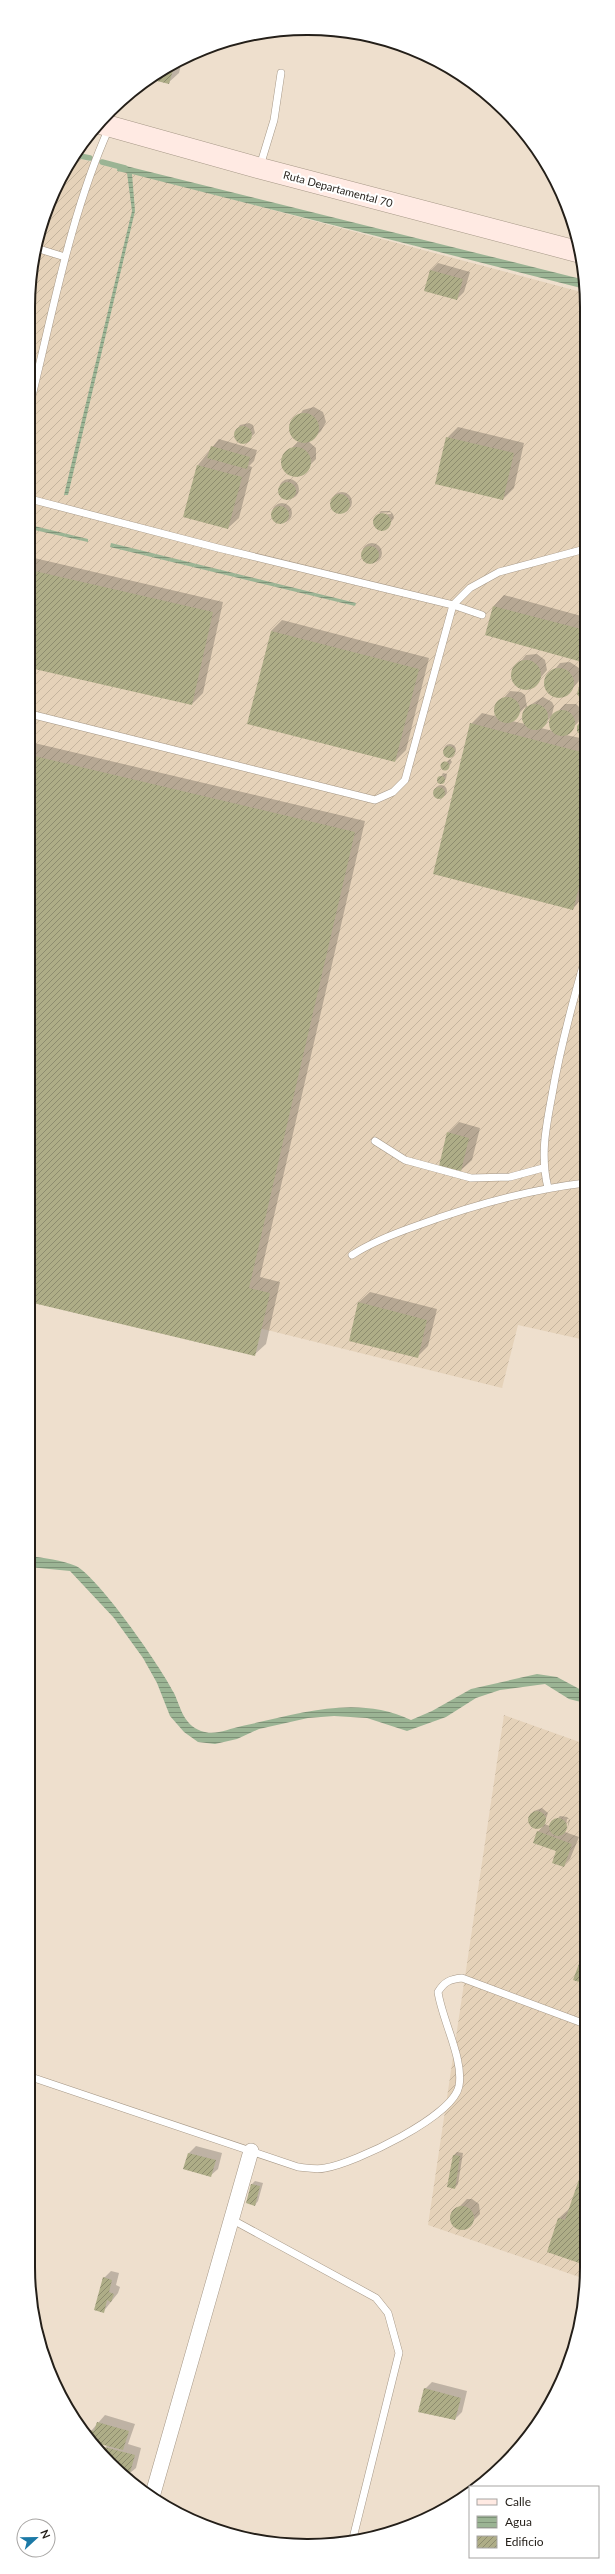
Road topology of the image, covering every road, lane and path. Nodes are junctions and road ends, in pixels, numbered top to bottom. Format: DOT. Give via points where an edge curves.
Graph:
graph roads {
  1 [pos="281,73"];
  2 [pos="105,125"];
  3 [pos="103,128"];
  4 [pos="259,168"];
  5 [pos="41,250"];
  6 [pos="574,251"];
  7 [pos="65,257"];
  8 [pos="35,376"];
  9 [pos="35,500"];
  10 [pos="580,550"];
  11 [pos="453,605"];
  12 [pos="482,615"];
  13 [pos="35,715"];
  14 [pos="580,976"];
  15 [pos="375,1141"];
  16 [pos="543,1168"];
  17 [pos="580,1184"];
  18 [pos="548,1188"];
  19 [pos="352,1255"];
  20 [pos="580,2022"];
  21 [pos="35,2078"];
  22 [pos="251,2151"];
  23 [pos="230,2219"];
  24 [pos="154,2491"];
  25 [pos="354,2535"];
  1 -- 4 [label="lane" via="274,120"];
  2 -- 4 [label="main road, Ruta Departamental 70"];
  3 -- 7 [label="lane"];
  4 -- 6 [label="main road, Ruta Departamental 70"];
  5 -- 7 [label="lane"];
  7 -- 8 [label="lane"];
  9 -- 11 [label="lane"];
  10 -- 11 [label="lane" via="499,572 470,588"];
  11 -- 12 [label="lane"];
  11 -- 13 [label="lane" via="405,780 393,792 374,800"];
  14 -- 16 [label="lane" via="562,1037 543,1145"];
  15 -- 16 [label="lane" via="405,1160 471,1178 510,1177"];
  16 -- 18 [label="lane"];
  17 -- 18 [label="lane"];
  18 -- 19 [label="lane" via="451,1213 370,1243"];
  20 -- 22 [label="lane" via="462,1978 452,1979 443,1984 438,1992 441,2012 458,2060 459,2088 452,2100 435,2116 398,2139 342,2164 324,2169 298,2167"];
  21 -- 22 [label="lane"];
  22 -- 23 [label="street"];
  23 -- 24 [label="street"];
  23 -- 25 [label="lane" via="376,2298 388,2313 399,2353"];
}
